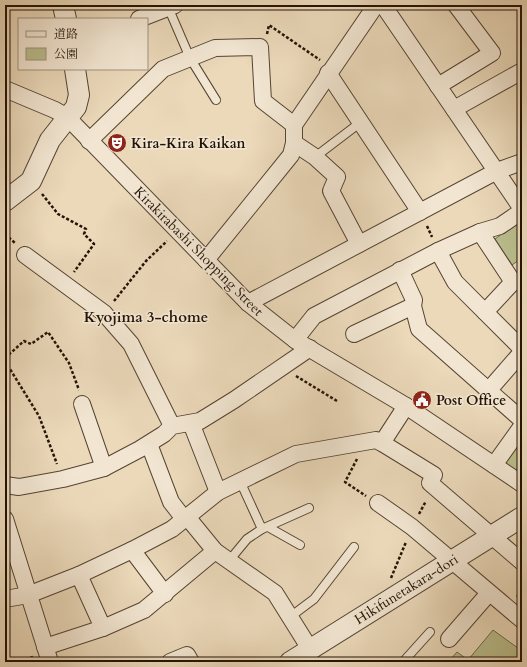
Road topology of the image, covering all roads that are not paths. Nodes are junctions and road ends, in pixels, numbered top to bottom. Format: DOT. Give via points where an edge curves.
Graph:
graph roads {
  1 [pos="376,5"];
  2 [pos="383,5"];
  3 [pos="456,5"];
  4 [pos="171,6"];
  5 [pos="141,18"];
  6 [pos="190,58"];
  7 [pos="75,70"];
  8 [pos="330,70"];
  9 [pos="522,71"];
  10 [pos="438,86"];
  11 [pos="5,89"];
  12 [pos="216,100"];
  13 [pos="454,109"];
  14 [pos="67,117"];
  15 [pos="361,122"];
  16 [pos="294,125"];
  17 [pos="90,141"];
  18 [pos="294,143"];
  19 [pos="315,158"];
  20 [pos="522,162"];
  21 [pos="497,171"];
  22 [pos="5,201"];
  23 [pos="522,210"];
  24 [pos="420,212"];
  25 [pos="480,232"];
  26 [pos="359,244"];
  27 [pos="438,251"];
  28 [pos="25,255"];
  29 [pos="206,260"];
  30 [pos="400,270"];
  31 [pos="248,303"];
  32 [pos="413,306"];
  33 [pos="485,312"];
  34 [pos="354,334"];
  35 [pos="294,340"];
  36 [pos="310,348"];
  37 [pos="522,350"];
  38 [pos="488,391"];
  39 [pos="82,404"];
  40 [pos="406,406"];
  41 [pos="522,420"];
  42 [pos="192,423"];
  43 [pos="172,426"];
  44 [pos="522,426"];
  45 [pos="382,443"];
  46 [pos="149,444"];
  47 [pos="494,465"];
  48 [pos="104,468"];
  49 [pos="240,481"];
  50 [pos="522,484"];
  51 [pos="5,485"];
  52 [pos="218,492"];
  53 [pos="378,504"];
  54 [pos="310,508"];
  55 [pos="522,517"];
  56 [pos="5,519"];
  57 [pos="187,519"];
  58 [pos="265,528"];
  59 [pos="492,535"];
  60 [pos="300,545"];
  61 [pos="354,547"];
  62 [pos="132,550"];
  63 [pos="215,551"];
  64 [pos="453,560"];
  65 [pos="228,562"];
  66 [pos="522,562"];
  67 [pos="79,574"];
  68 [pos="489,593"];
  69 [pos="165,594"];
  70 [pos="28,595"];
  71 [pos="5,599"];
  72 [pos="290,617"];
  73 [pos="522,620"];
  74 [pos="103,628"];
  75 [pos="430,632"];
  76 [pos="449,639"];
  77 [pos="45,647"];
  78 [pos="303,657"];
  79 [pos="50,662"];
  80 [pos="170,662"];
  81 [pos="191,662"];
  82 [pos="403,662"];
  1 -- 8 [label="street"];
  2 -- 10 [label="street"];
  3 -- 10 [label="street" via="492,53"];
  4 -- 5 [label="street"];
  4 -- 6 [label="lane"];
  6 -- 12 [label="lane"];
  6 -- 16 [label="street" via="215,48 260,47 263,101"];
  6 -- 17 [label="street" via="163,69"];
  7 -- 14 [label="street" via="79,95 76,107"];
  8 -- 15 [label="street"];
  8 -- 16 [label="street"];
  9 -- 13 [label="street"];
  10 -- 13 [label="street"];
  11 -- 14 [label="street, Kirakirabashi Shopping Street"];
  13 -- 21 [label="street"];
  14 -- 17 [label="street, Kirakirabashi Shopping Street"];
  14 -- 22 [label="street" via="50,140 31,181"];
  15 -- 19 [label="lane"];
  15 -- 24 [label="street"];
  16 -- 18 [label="street"];
  17 -- 29 [label="street, Kirakirabashi Shopping Street"];
  18 -- 19 [label="street"];
  18 -- 29 [label="street" via="291,155"];
  19 -- 26 [label="street" via="337,177 331,191"];
  20 -- 21 [label="street"];
  21 -- 23 [label="street"];
  21 -- 24 [label="street"];
  23 -- 25 [label="street" via="500,226"];
  24 -- 26 [label="street"];
  25 -- 27 [label="street"];
  25 -- 33 [label="street" via="513,282"];
  26 -- 31 [label="street"];
  27 -- 30 [label="street"];
  27 -- 33 [label="street" via="455,282"];
  28 -- 43 [label="street" via="104,313 131,344"];
  29 -- 31 [label="street, Kirakirabashi Shopping Street"];
  30 -- 32 [label="street" via="414,300"];
  30 -- 35 [label="street" via="314,316"];
  31 -- 35 [label="street, Kirakirabashi Shopping Street"];
  32 -- 34 [label="street"];
  32 -- 38 [label="street" via="419,329"];
  33 -- 37 [label="street"];
  35 -- 36 [label="street, Kirakirabashi Shopping Street"];
  36 -- 40 [label="street, Kirakirabashi Shopping Street"];
  36 -- 42 [label="street" via="234,400 200,421"];
  37 -- 38 [label="street"];
  38 -- 41 [label="street"];
  39 -- 48 [label="street"];
  40 -- 45 [label="street"];
  40 -- 47 [label="street, Kirakirabashi Shopping Street"];
  42 -- 43 [label="street"];
  42 -- 52 [label="street"];
  43 -- 46 [label="street"];
  44 -- 47 [label="street"];
  45 -- 49 [label="street" via="376,440 296,454"];
  45 -- 59 [label="street" via="434,475 430,483"];
  46 -- 48 [label="street"];
  46 -- 57 [label="street" via="170,502"];
  47 -- 50 [label="street, Kirakirabashi Shopping Street"];
  48 -- 51 [label="street" via="19,487"];
  49 -- 52 [label="street"];
  49 -- 58 [label="lane"];
  52 -- 57 [label="street"];
  53 -- 64 [label="street"];
  54 -- 58 [label="lane"];
  55 -- 59 [label="street, Hikifunetakara-dori"];
  56 -- 70 [label="street"];
  57 -- 62 [label="street" via="172,530"];
  57 -- 63 [label="street"];
  58 -- 60 [label="lane"];
  58 -- 65 [label="lane" via="247,539"];
  59 -- 64 [label="street, Hikifunetakara-dori"];
  59 -- 66 [label="street"];
  61 -- 72 [label="lane" via="314,599"];
  62 -- 67 [label="street"];
  62 -- 69 [label="street"];
  63 -- 65 [label="street"];
  63 -- 69 [label="street"];
  64 -- 68 [label="street"];
  64 -- 78 [label="street, Hikifunetakara-dori"];
  65 -- 72 [label="street" via="275,593"];
  67 -- 70 [label="street"];
  67 -- 74 [label="street"];
  68 -- 73 [label="street"];
  68 -- 76 [label="street"];
  69 -- 74 [label="street" via="144,610"];
  70 -- 71 [label="street"];
  70 -- 77 [label="street"];
  72 -- 78 [label="street"];
  74 -- 77 [label="street"];
  75 -- 82 [label="lane"];
  77 -- 79 [label="street"];
  80 -- 81 [label="street" via="187,655"];
}
